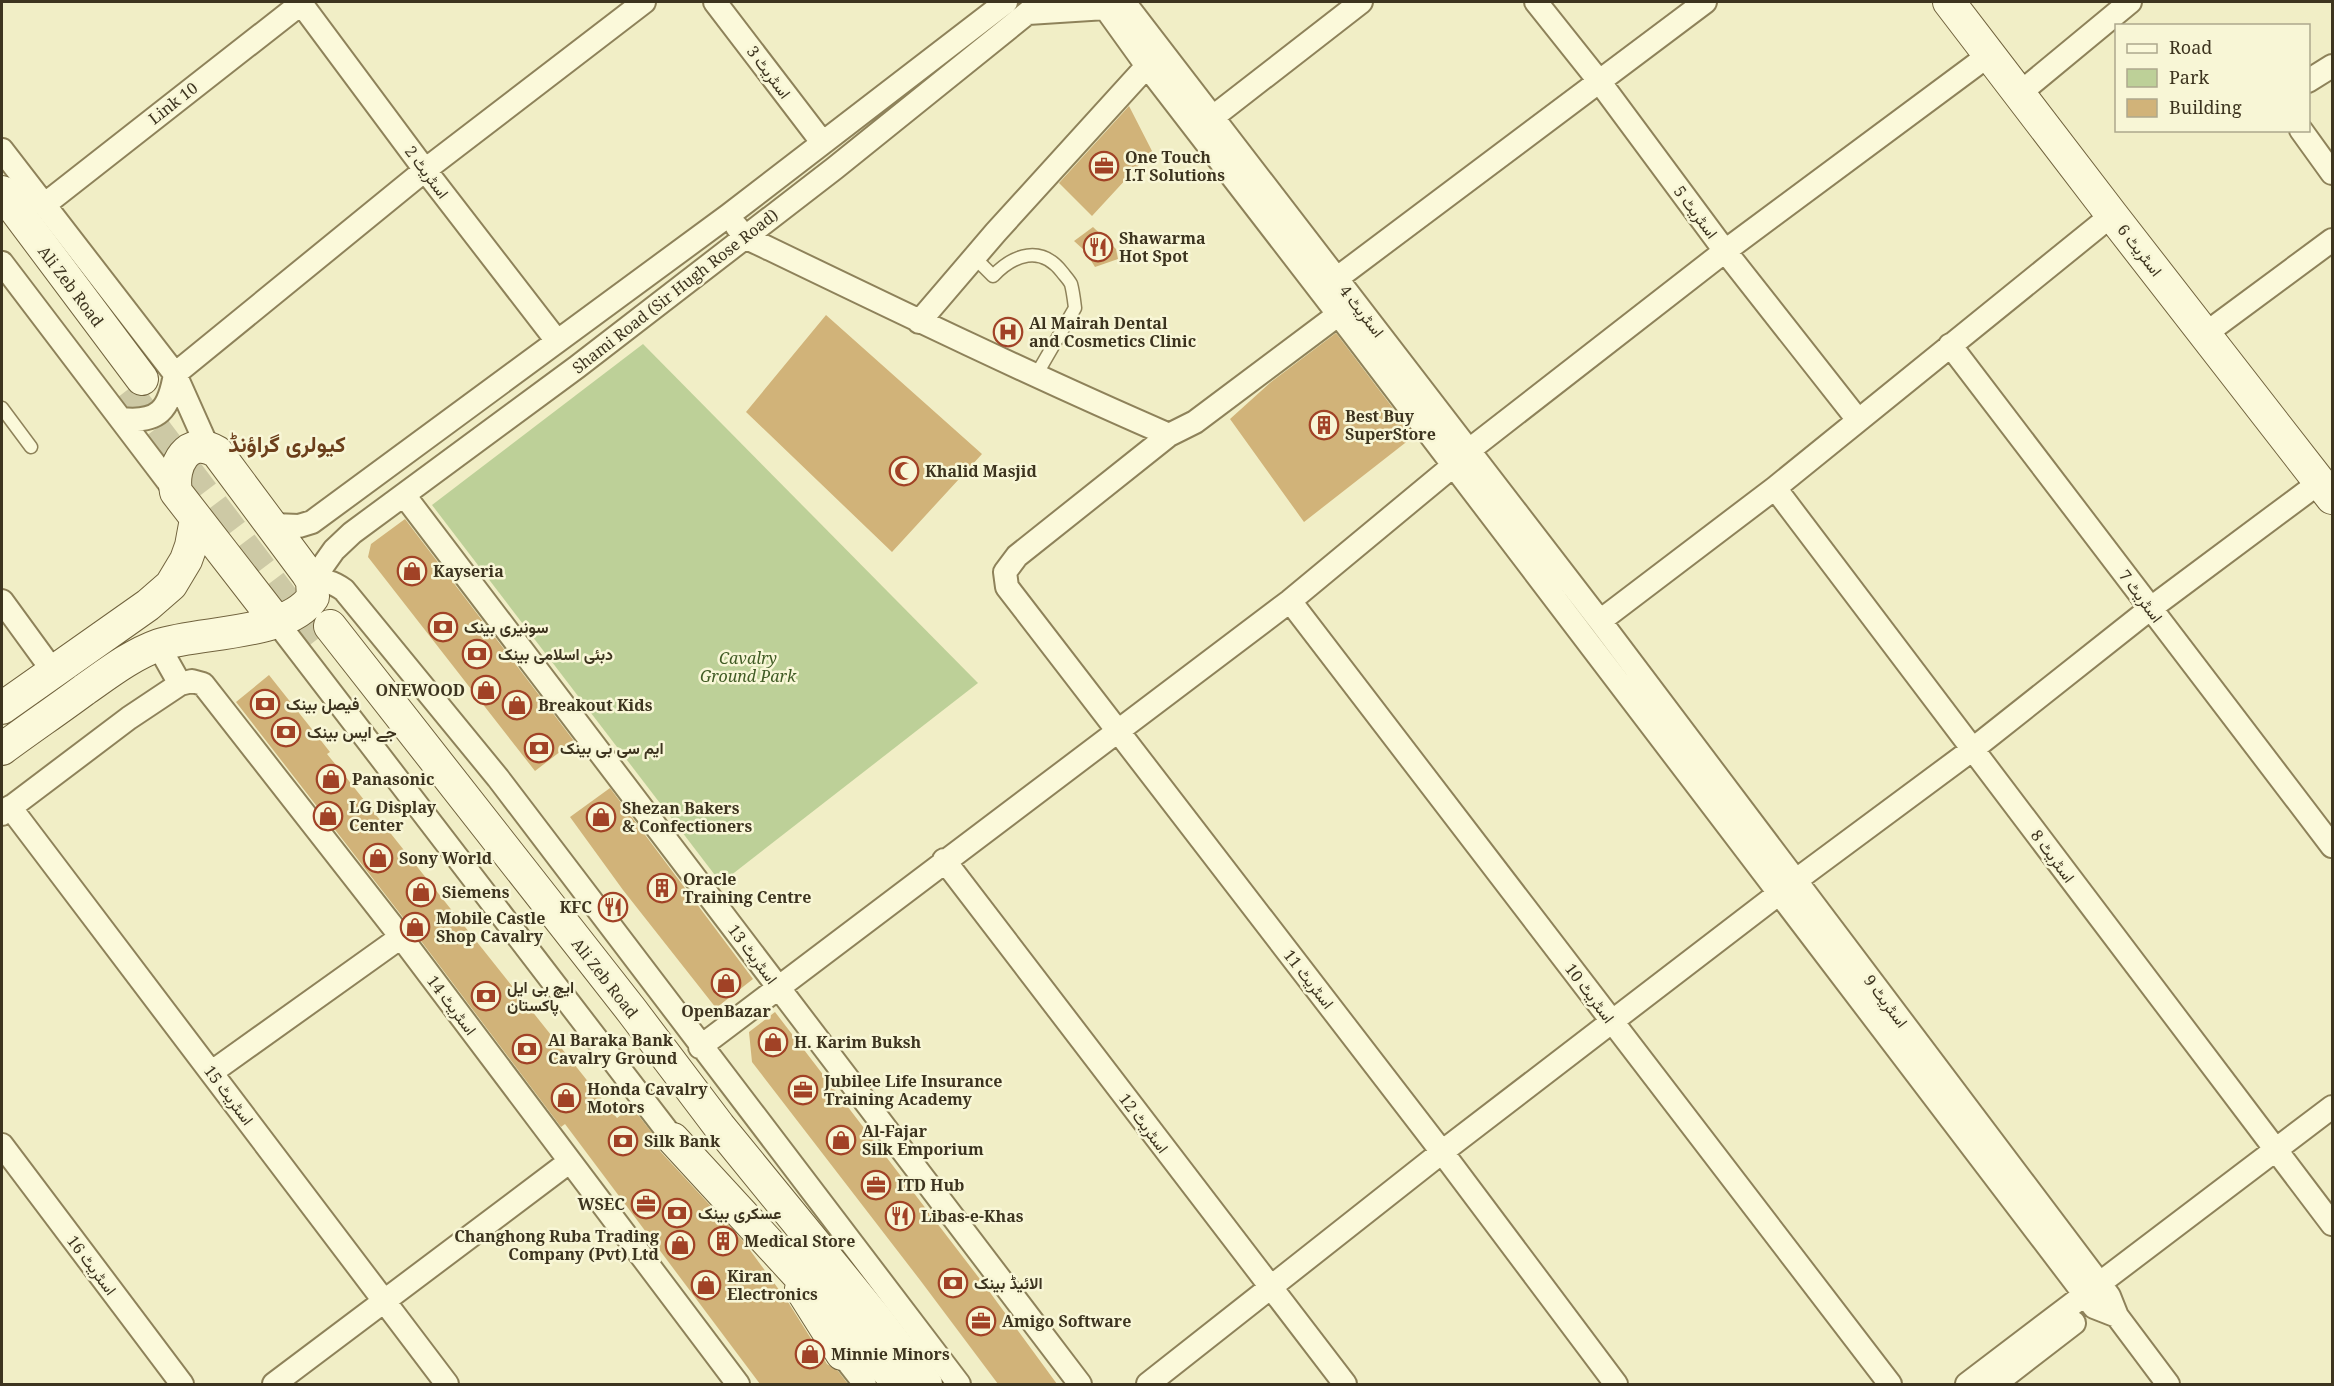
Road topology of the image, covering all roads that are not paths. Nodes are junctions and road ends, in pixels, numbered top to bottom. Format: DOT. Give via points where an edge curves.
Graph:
graph roads {
  1 [pos="301,2"];
  2 [pos="644,2"];
  3 [pos="715,2"];
  4 [pos="1006,2"];
  5 [pos="1361,2"];
  6 [pos="1536,2"];
  7 [pos="1705,2"];
  8 [pos="1949,2"];
  9 [pos="2130,2"];
  10 [pos="1110,4"];
  11 [pos="1035,7"];
  12 [pos="1989,55"];
  13 [pos="1147,66"];
  14 [pos="2332,66"];
  15 [pos="2310,80"];
  16 [pos="1599,81"];
  17 [pos="2020,93"];
  18 [pos="1213,117"];
  19 [pos="2302,132"];
  20 [pos="822,142"];
  21 [pos="2,150"];
  22 [pos="425,170"];
  23 [pos="2332,173"];
  24 [pos="2,192"];
  25 [pos="44,205"];
  26 [pos="2112,215"];
  27 [pos="729,216"];
  28 [pos="2,227"];
  29 [pos="745,237"];
  30 [pos="2332,240"];
  31 [pos="1725,251"];
  32 [pos="974,257"];
  33 [pos="2,263"];
  34 [pos="1336,279"];
  35 [pos="1347,308"];
  36 [pos="919,322"];
  37 [pos="2205,334"];
  38 [pos="557,341"];
  39 [pos="1950,345"];
  40 [pos="175,374"];
  41 [pos="1035,377"];
  42 [pos="130,396"];
  43 [pos="2,408"];
  44 [pos="1858,420"];
  45 [pos="1169,435"];
  46 [pos="31,447"];
  47 [pos="208,448"];
  48 [pos="1461,458"];
  49 [pos="1776,488"];
  50 [pos="2326,490"];
  51 [pos="176,492"];
  52 [pos="404,495"];
  53 [pos="196,519"];
  54 [pos="273,525"];
  55 [pos="312,581"];
  56 [pos="2,601"];
  57 [pos="1290,601"];
  58 [pos="2151,608"];
  59 [pos="276,621"];
  60 [pos="1600,621"];
  61 [pos="158,645"];
  62 [pos="53,671"];
  63 [pos="180,684"];
  64 [pos="2,708"];
  65 [pos="1118,730"];
  66 [pos="2,749"];
  67 [pos="1973,749"];
  68 [pos="6,810"];
  69 [pos="2332,846"];
  70 [pos="944,860"];
  71 [pos="1787,886"];
  72 [pos="401,937"];
  73 [pos="779,988"];
  74 [pos="1612,1022"];
  75 [pos="700,1047"];
  76 [pos="212,1072"];
  77 [pos="2332,1107"];
  78 [pos="2332,1125"];
  79 [pos="706,1138"];
  80 [pos="673,1139"];
  81 [pos="2,1145"];
  82 [pos="1442,1152"];
  83 [pos="2280,1156"];
  84 [pos="569,1162"];
  85 [pos="2332,1224"];
  86 [pos="784,1260"];
  87 [pos="1270,1289"];
  88 [pos="2101,1300"];
  89 [pos="384,1301"];
  90 [pos="885,1307"];
  91 [pos="842,1354"];
  92 [pos="885,1382"];
  93 [pos="182,1384"];
  94 [pos="274,1384"];
  95 [pos="447,1384"];
  96 [pos="738,1384"];
  97 [pos="926,1384"];
  98 [pos="959,1384"];
  99 [pos="1080,1384"];
  100 [pos="1148,1384"];
  101 [pos="1345,1384"];
  102 [pos="1616,1384"];
  103 [pos="1890,1384"];
  104 [pos="1967,1384"];
  105 [pos="1995,1384"];
  106 [pos="2168,1384"];
  1 -- 22 [label="street, اسٹریٹ 2"];
  1 -- 25 [label="street, Link 10"];
  2 -- 22 [label="street"];
  3 -- 20 [label="street, اسٹریٹ 3"];
  4 -- 20 [label="street, Shami Road (Sir Hugh Rose Road)"];
  5 -- 18 [label="street"];
  6 -- 16 [label="street, اسٹریٹ 5"];
  7 -- 16 [label="street"];
  8 -- 12 [label="main road, اسٹریٹ 6"];
  9 -- 17 [label="street"];
  10 -- 11 [label="street"];
  10 -- 13 [label="street"];
  10 -- 18 [label="street, اسٹریٹ 4"];
  11 -- 29 [label="street, Shami Road (Sir Hugh Rose Road)"];
  12 -- 17 [label="main road, اسٹریٹ 6"];
  12 -- 31 [label="street"];
  13 -- 32 [label="street"];
  13 -- 35 [label="street"];
  14 -- 15 [label="street"];
  16 -- 31 [label="street, اسٹریٹ 5"];
  16 -- 34 [label="street"];
  17 -- 26 [label="main road, اسٹریٹ 6"];
  18 -- 34 [label="street, اسٹریٹ 4"];
  19 -- 23 [label="street"];
  20 -- 27 [label="street, Shami Road (Sir Hugh Rose Road)"];
  21 -- 25 [label="street"];
  22 -- 38 [label="street, اسٹریٹ 2"];
  22 -- 40 [label="street"];
  24 -- 42 [label="main road, Ali Zeb Road"];
  25 -- 40 [label="street"];
  26 -- 37 [label="main road, اسٹریٹ 6"];
  26 -- 39 [label="street"];
  27 -- 29 [label="street"];
  27 -- 38 [label="street, Shami Road (Sir Hugh Rose Road)"];
  28 -- 42 [label="main road, Ali Zeb Road"];
  29 -- 36 [label="street"];
  29 -- 52 [label="street, Shami Road (Sir Hugh Rose Road)"];
  30 -- 37 [label="street"];
  31 -- 44 [label="street, اسٹریٹ 5"];
  31 -- 48 [label="street"];
  32 -- 36 [label="street"];
  32 -- 41 [label="lane" via="993,276 1005,263 1027,255 1043,256 1056,264 1070,282 1075,308"];
  33 -- 42 [label="street"];
  34 -- 35 [label="street, اسٹریٹ 4"];
  35 -- 45 [label="street" via="1195,422"];
  35 -- 48 [label="street"];
  36 -- 41 [label="street"];
  37 -- 50 [label="main road, اسٹریٹ 6"];
  38 -- 54 [label="street, Shami Road (Sir Hugh Rose Road)" via="312,522"];
  39 -- 44 [label="street"];
  39 -- 58 [label="street, اسٹریٹ 7"];
  40 -- 42 [label="street" via="171,396 154,416 138,421"];
  40 -- 47 [label="street"];
  41 -- 45 [label="street"];
  42 -- 51 [label="street"];
  43 -- 46 [label="lane"];
  44 -- 49 [label="street"];
  45 -- 65 [label="street, اسٹریٹ 11" via="1017,556 1005,572 1007,586"];
  47 -- 51 [label="main road" via="195,449 178,461"];
  47 -- 54 [label="main road" via="217,452"];
  48 -- 57 [label="street"];
  48 -- 60 [label="street"];
  48 -- 71 [label="street"];
  49 -- 60 [label="street"];
  49 -- 67 [label="street, اسٹریٹ 8"];
  50 -- 58 [label="street"];
  51 -- 53 [label="main road"];
  52 -- 55 [label="street, Shami Road (Sir Hugh Rose Road)" via="341,542"];
  52 -- 73 [label="street, اسٹریٹ 13"];
  53 -- 59 [label="main road"];
  53 -- 62 [label="main road" via="186,560 171,585"];
  54 -- 55 [label="main road"];
  55 -- 59 [label="main road" via="313,597 309,604 295,615"];
  55 -- 75 [label="street" via="325,580 344,590 498,778"];
  56 -- 62 [label="street"];
  57 -- 65 [label="street"];
  57 -- 74 [label="street, اسٹریٹ 10"];
  58 -- 67 [label="street"];
  58 -- 69 [label="street, اسٹریٹ 7"];
  59 -- 61 [label="main road"];
  59 -- 80 [label="street"];
  60 -- 71 [label="street, اسٹریٹ 9"];
  61 -- 63 [label="street"];
  61 -- 66 [label="main road" via="121,664"];
  62 -- 64 [label="main road"];
  63 -- 68 [label="street"];
  63 -- 72 [label="street, اسٹریٹ 14" via="203,684"];
  65 -- 70 [label="street"];
  65 -- 82 [label="street, اسٹریٹ 11"];
  67 -- 71 [label="street"];
  67 -- 83 [label="street, اسٹریٹ 8"];
  68 -- 76 [label="street, اسٹریٹ 15"];
  70 -- 73 [label="street"];
  70 -- 87 [label="street, اسٹریٹ 12"];
  71 -- 74 [label="street"];
  71 -- 88 [label="street, اسٹریٹ 9"];
  72 -- 76 [label="street"];
  72 -- 84 [label="street, اسٹریٹ 14"];
  73 -- 75 [label="street"];
  73 -- 99 [label="street, اسٹریٹ 13"];
  74 -- 82 [label="street"];
  74 -- 103 [label="street, اسٹریٹ 10"];
  75 -- 90 [label="street"];
  76 -- 89 [label="street, اسٹریٹ 15"];
  77 -- 83 [label="street"];
  78 -- 83 [label="street"];
  79 -- 86 [label="main road"];
  79 -- 90 [label="main road, Ali Zeb Road" via="322,634 624,1002 719,1126"];
  79 -- 92 [label="main road, Ali Zeb Road"];
  80 -- 86 [label="main road"];
  80 -- 91 [label="street"];
  81 -- 93 [label="street, اسٹریٹ 16"];
  82 -- 87 [label="street"];
  82 -- 102 [label="street, اسٹریٹ 11"];
  83 -- 85 [label="street, اسٹریٹ 8"];
  83 -- 88 [label="street"];
  84 -- 89 [label="street"];
  84 -- 96 [label="street, اسٹریٹ 14"];
  86 -- 91 [label="main road"];
  86 -- 92 [label="main road"];
  87 -- 100 [label="street"];
  87 -- 101 [label="street, اسٹریٹ 12"];
  88 -- 104 [label="street"];
  88 -- 105 [label="street"];
  88 -- 106 [label="street, اسٹریٹ 9"];
  89 -- 94 [label="street"];
  89 -- 95 [label="street, اسٹریٹ 15"];
  90 -- 97 [label="main road, Ali Zeb Road"];
  90 -- 98 [label="street"];
  91 -- 92 [label="street"];
}
